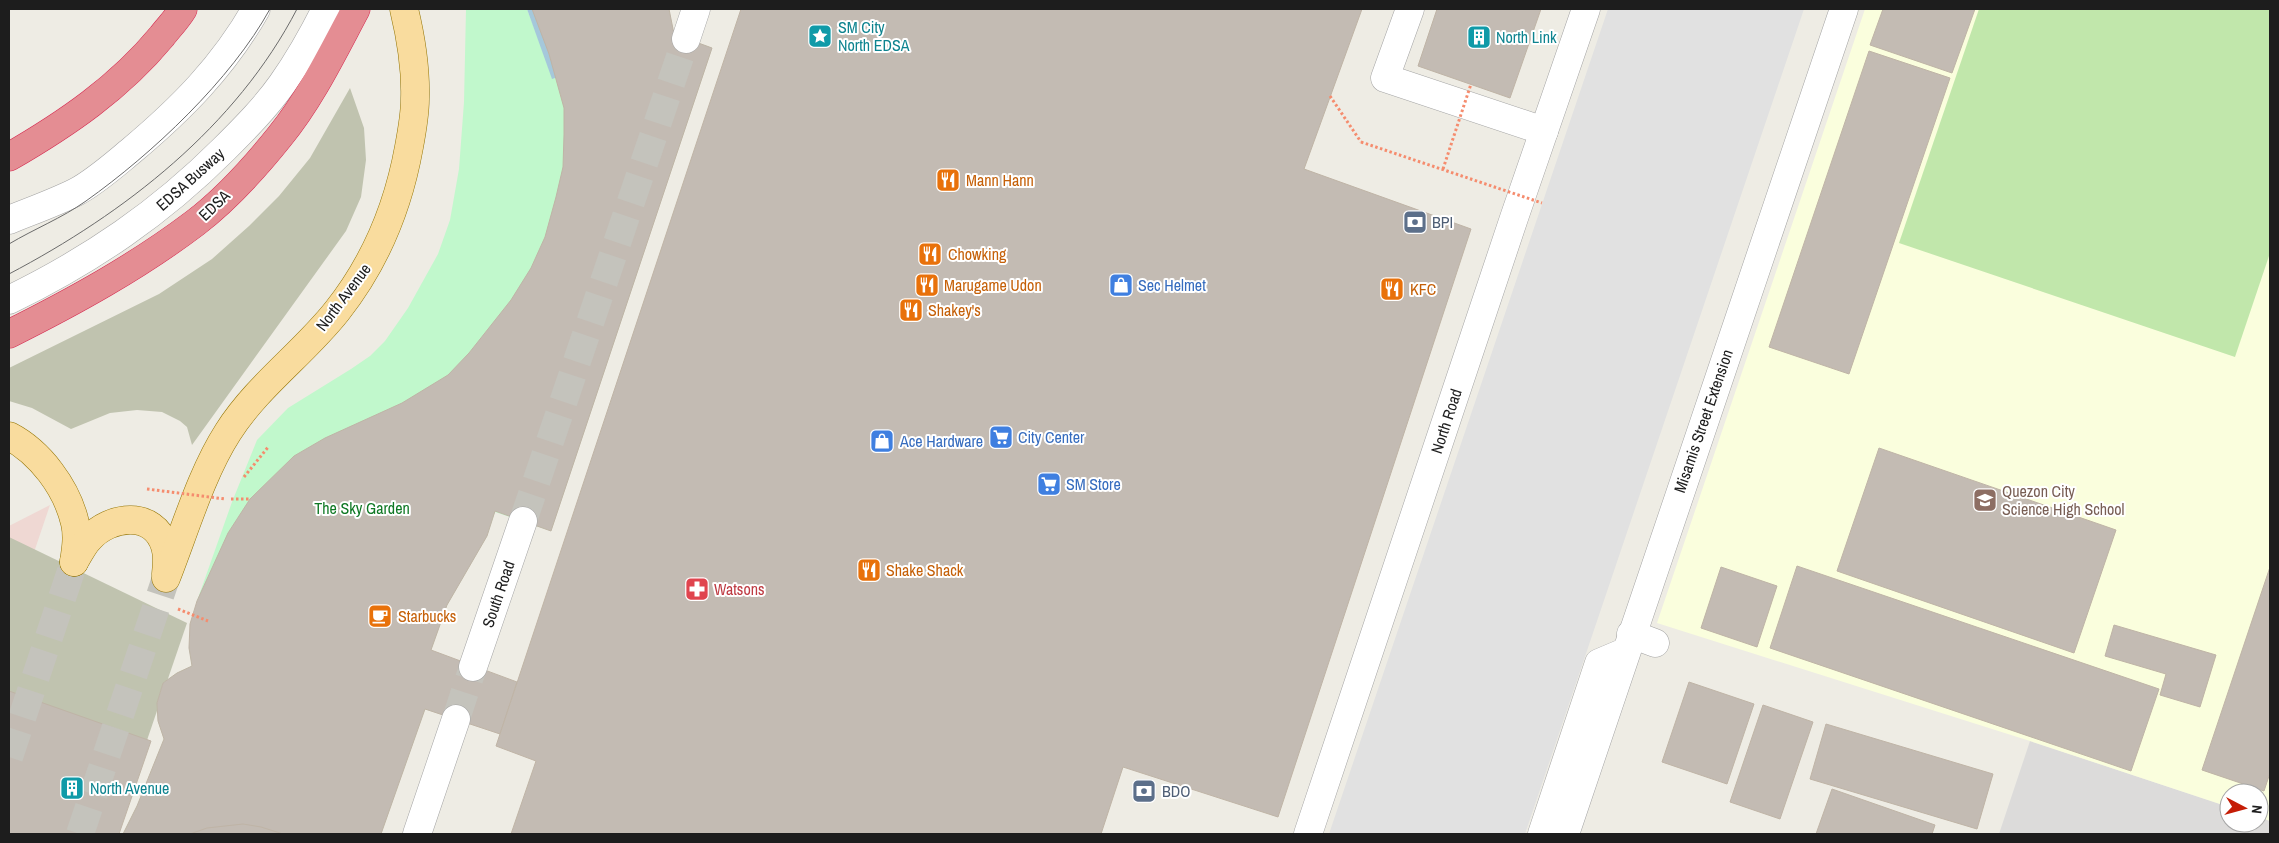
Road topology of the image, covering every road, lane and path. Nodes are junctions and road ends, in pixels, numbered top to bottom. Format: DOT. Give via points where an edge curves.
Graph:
graph roads {
  1 [pos="183,9"];
  2 [pos="256,9"];
  3 [pos="326,9"];
  4 [pos="356,9"];
  5 [pos="404,9"];
  6 [pos="696,9"];
  7 [pos="1410,9"];
  8 [pos="1586,9"];
  9 [pos="1844,9"];
  10 [pos="686,39"];
  11 [pos="1471,84"];
  12 [pos="1330,96"];
  13 [pos="1544,131"];
  14 [pos="9,157"];
  15 [pos="1443,169"];
  16 [pos="1542,202"];
  17 [pos="9,220"];
  18 [pos="9,300"];
  19 [pos="9,334"];
  20 [pos="9,436"];
  21 [pos="269,446"];
  22 [pos="238,484"];
  23 [pos="147,489"];
  24 [pos="231,492"];
  25 [pos="225,499"];
  26 [pos="250,499"];
  27 [pos="523,521"];
  28 [pos="175,608"];
  29 [pos="208,621"];
  30 [pos="1637,643"];
  31 [pos="473,667"];
  32 [pos="456,719"];
  33 [pos="417,834"];
  34 [pos="1308,834"];
  35 [pos="1542,834"];
  36 [pos="1565,834"];
  1 -- 14 [label="highway" via="147,54 119,82 48,135"];
  2 -- 17 [label="street" via="233,46 174,114 77,191"];
  3 -- 18 [label="street, EDSA Busway" via="282,84 255,118 195,178 113,242 49,281"];
  4 -- 19 [label="highway, EDSA" via="285,129 218,202 196,222 108,282"];
  5 -- 20 [label="main road, North Avenue" via="414,65 415,100 405,169 386,228 373,257 336,311 250,401 227,433 204,480 166,578 166,554 161,538 149,525 133,519 117,520 99,530 89,538 74,562 75,522 62,490 44,464"];
  6 -- 10 [label="street"];
  7 -- 13 [label="street" via="1386,78"];
  8 -- 13 [label="street, North Road"];
  9 -- 30 [label="street, Misamis Street Extension" via="1731,373"];
  11 -- 15 [label="path, bridge"];
  12 -- 15 [label="path, bridge" via="1361,142"];
  13 -- 34 [label="street, North Road"];
  15 -- 16 [label="path, bridge"];
  21 -- 22 [label="path"];
  23 -- 25 [label="path, bridge"];
  24 -- 25 [label="path"];
  25 -- 26 [label="path"];
  27 -- 31 [label="street, South Road"];
  28 -- 29 [label="path"];
  30 -- 35 [label="street" via="1599,663"];
  30 -- 36 [label="street, Misamis Street Extension"];
  32 -- 33 [label="street"];
}
